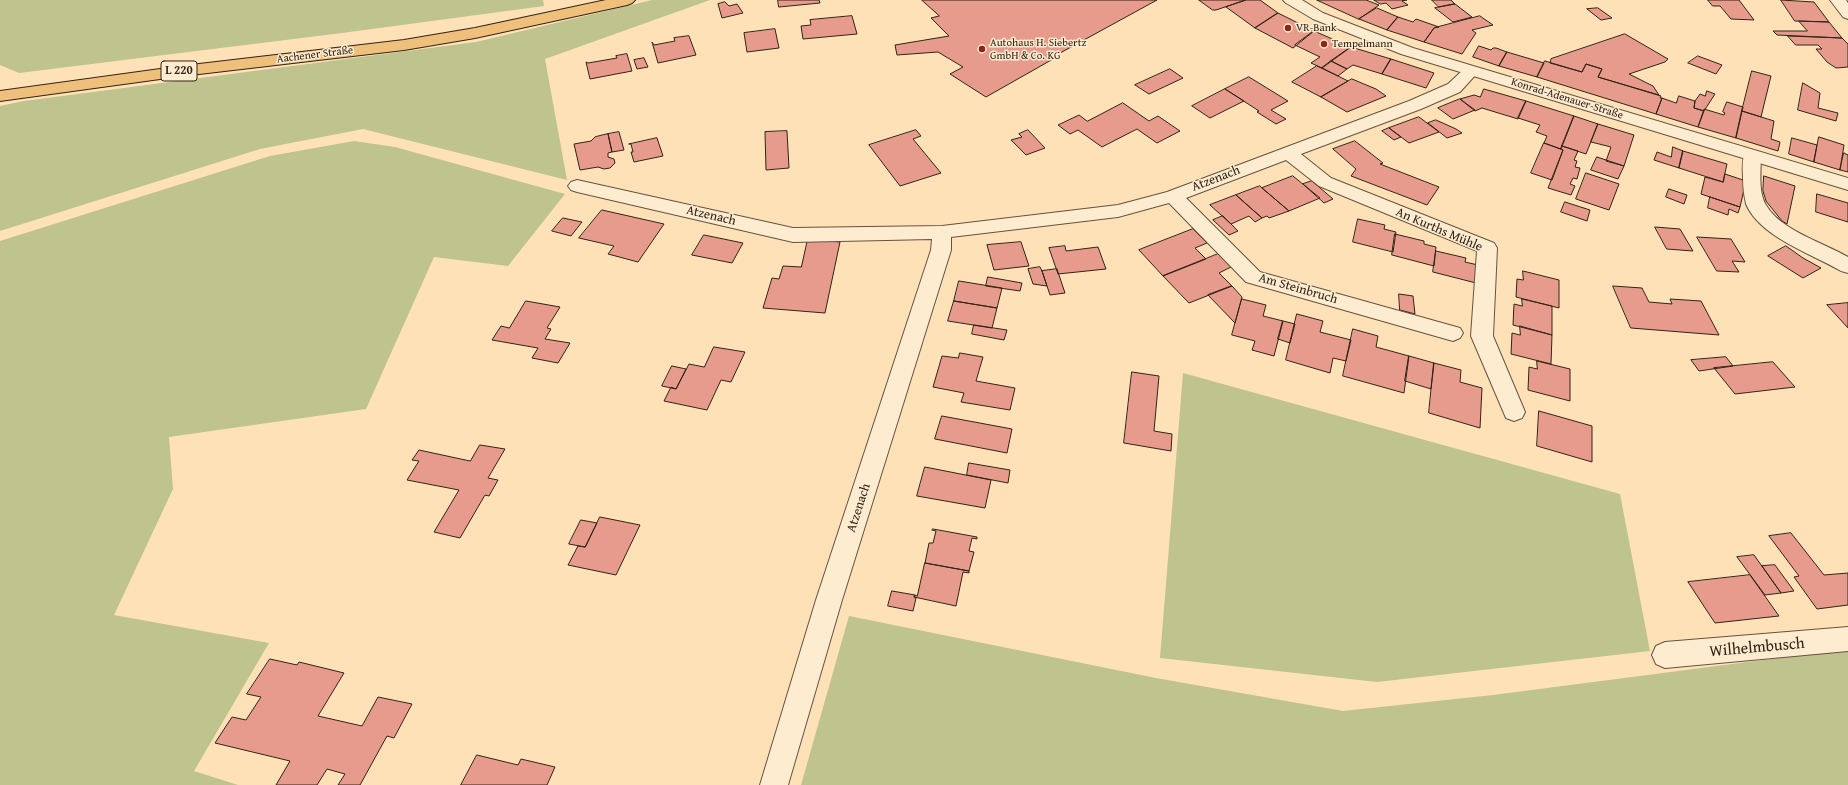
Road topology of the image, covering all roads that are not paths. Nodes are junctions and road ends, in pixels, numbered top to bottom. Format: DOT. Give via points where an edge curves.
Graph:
graph roads {
  1 [pos="627,0"];
  2 [pos="1291,0"];
  3 [pos="1472,70"];
  4 [pos="0,96"];
  5 [pos="1287,152"];
  6 [pos="1752,156"];
  7 [pos="1848,184"];
  8 [pos="577,186"];
  9 [pos="1173,196"];
  10 [pos="942,232"];
  11 [pos="1848,266"];
  12 [pos="1453,333"];
  13 [pos="1514,412"];
  14 [pos="1848,639"];
  15 [pos="1665,656"];
  16 [pos="774,785"];
  1 -- 4 [label="main road, Aachener Straße / L 220" via="475,33 404,45 182,71"];
  2 -- 3 [label="street, Konrad-Adenauer-Straße" via="1318,16 1373,39"];
  3 -- 5 [label="street, Atzenach" via="1454,88"];
  3 -- 6 [label="street, Konrad-Adenauer-Straße"];
  5 -- 9 [label="street, Atzenach"];
  5 -- 13 [label="street, An Kurths Mühle" via="1325,182 1488,248 1482,336"];
  6 -- 7 [label="street, Konrad-Adenauer-Straße"];
  6 -- 11 [label="street" via="1757,208 1785,232"];
  8 -- 10 [label="street, Atzenach" via="793,234"];
  9 -- 10 [label="street, Atzenach" via="1118,211"];
  9 -- 12 [label="street, Am Steinbruch" via="1253,277"];
  10 -- 16 [label="street, Atzenach" via="941,250 829,600"];
  14 -- 15 [label="street, Wilhelmbusch"];
}
